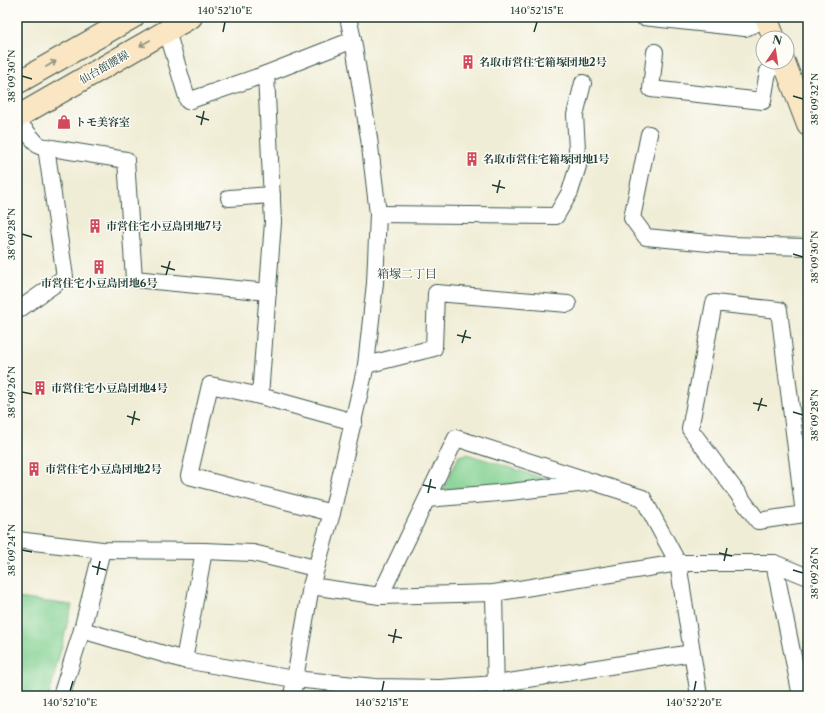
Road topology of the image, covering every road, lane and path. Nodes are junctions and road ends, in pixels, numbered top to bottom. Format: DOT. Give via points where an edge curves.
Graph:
graph roads {
  1 [pos="133,17"];
  2 [pos="192,17"];
  3 [pos="348,17"];
  4 [pos="643,17"];
  5 [pos="769,25"];
  6 [pos="167,31"];
  7 [pos="353,40"];
  8 [pos="655,52"];
  9 [pos="770,70"];
  10 [pos="787,70"];
  11 [pos="266,74"];
  12 [pos="17,83"];
  13 [pos="583,83"];
  14 [pos="17,117"];
  15 [pos="17,121"];
  16 [pos="808,125"];
  17 [pos="649,134"];
  18 [pos="46,147"];
  19 [pos="272,195"];
  20 [pos="229,198"];
  21 [pos="378,214"];
  22 [pos="808,247"];
  23 [pos="268,292"];
  24 [pos="568,304"];
  25 [pos="17,311"];
  26 [pos="366,365"];
  27 [pos="260,396"];
  28 [pos="354,422"];
  29 [pos="802,433"];
  30 [pos="592,482"];
  31 [pos="427,499"];
  32 [pos="332,513"];
  33 [pos="806,514"];
  34 [pos="17,540"];
  35 [pos="102,550"];
  36 [pos="204,551"];
  37 [pos="678,563"];
  38 [pos="774,563"];
  39 [pos="315,568"];
  40 [pos="808,577"];
  41 [pos="311,586"];
  42 [pos="494,593"];
  43 [pos="380,596"];
  44 [pos="82,630"];
  45 [pos="692,653"];
  46 [pos="184,660"];
  47 [pos="294,679"];
  48 [pos="496,690"];
  49 [pos="61,696"];
  50 [pos="292,696"];
  51 [pos="699,696"];
  52 [pos="801,696"];
  12 -- 1 [label="main road, one-way"];
  2 -- 6 [label="main road, 仙台館腰線"];
  3 -- 7 [label="street"];
  4 -- 5 [label="street" via="745,28"];
  6 -- 11 [label="street" via="188,101"];
  6 -- 14 [label="main road, 仙台館腰線, one-way"];
  7 -- 11 [label="street"];
  7 -- 21 [label="street"];
  8 -- 9 [label="street" via="651,89 764,101"];
  10 -- 16 [label="main road"];
  11 -- 19 [label="street"];
  13 -- 21 [label="street" via="575,116 578,166 570,192 556,216"];
  15 -- 18 [label="street" via="39,146"];
  17 -- 22 [label="street" via="632,218 646,237 730,246"];
  18 -- 23 [label="street" via="126,160 134,279"];
  18 -- 25 [label="street" via="65,277"];
  19 -- 20 [label="street"];
  19 -- 23 [label="street" via="273,222"];
  21 -- 26 [label="street" via="376,283"];
  23 -- 27 [label="street"];
  24 -- 26 [label="street" via="436,293 434,348"];
  26 -- 28 [label="street"];
  27 -- 28 [label="street"];
  27 -- 32 [label="street" via="210,385 189,476"];
  28 -- 32 [label="street"];
  29 -- 33 [label="street"];
  29 -- 33 [label="street" via="779,310 714,303 690,429 758,521"];
  30 -- 31 [label="street"];
  30 -- 31 [label="street" via="456,438"];
  30 -- 37 [label="street" via="643,498"];
  31 -- 43 [label="street"];
  32 -- 39 [label="street"];
  34 -- 35 [label="street"];
  35 -- 36 [label="street"];
  35 -- 44 [label="street"];
  36 -- 39 [label="street" via="253,553"];
  36 -- 46 [label="street"];
  37 -- 38 [label="street"];
  37 -- 42 [label="street"];
  37 -- 45 [label="street"];
  38 -- 40 [label="street"];
  38 -- 52 [label="street"];
  39 -- 41 [label="street"];
  41 -- 43 [label="street"];
  41 -- 47 [label="street"];
  42 -- 43 [label="street"];
  42 -- 48 [label="street"];
  44 -- 46 [label="street"];
  44 -- 49 [label="street"];
  45 -- 48 [label="street"];
  45 -- 51 [label="street"];
  46 -- 47 [label="street"];
  47 -- 48 [label="street" via="375,687"];
  47 -- 50 [label="street"];
}
